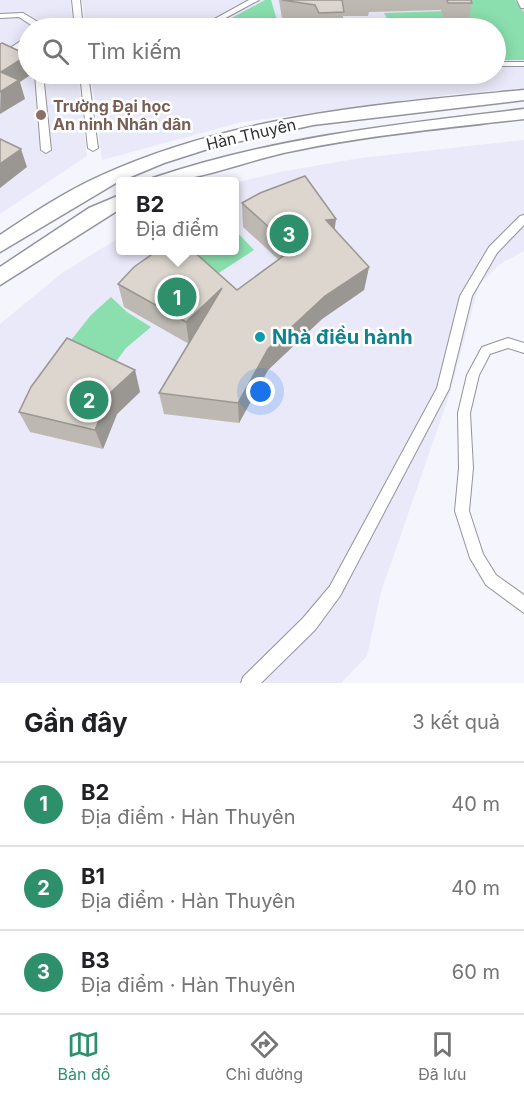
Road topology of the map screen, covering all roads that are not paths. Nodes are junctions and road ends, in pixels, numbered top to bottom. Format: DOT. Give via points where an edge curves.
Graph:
graph roads {
  1 [pos="76,0"];
  2 [pos="255,0"];
  3 [pos="521,0"];
  4 [pos="524,6"];
  5 [pos="0,16"];
  6 [pos="25,18"];
  7 [pos="78,18"];
  8 [pos="221,18"];
  9 [pos="18,46"];
  10 [pos="0,59"];
  11 [pos="506,64"];
  12 [pos="524,64"];
  13 [pos="40,84"];
  14 [pos="85,84"];
  15 [pos="524,95"];
  16 [pos="524,114"];
  17 [pos="93,148"];
  18 [pos="46,150"];
  19 [pos="175,177"];
  20 [pos="116,203"];
  21 [pos="524,219"];
  22 [pos="0,245"];
  23 [pos="0,277"];
  24 [pos="524,348"];
  25 [pos="524,605"];
  26 [pos="249,683"];
  1 -- 7 [label="lane"];
  2 -- 8 [label="lane"];
  3 -- 4 [label="lane"];
  5 -- 6 [label="lane"];
  9 -- 10 [label="lane"];
  11 -- 12 [label="lane"];
  13 -- 18 [label="lane"];
  14 -- 17 [label="lane"];
  15 -- 22 [label="street, Hàn Thuyên" via="336,116 183,151 109,179"];
  16 -- 19 [label="street, Hàn Thuyên" via="303,142 234,157"];
  20 -- 23 [label="street"];
  21 -- 26 [label="lane" via="493,249 466,296 443,389 335,591 309,624"];
  24 -- 25 [label="lane" via="508,343 486,350 472,375 464,413 466,468 462,511 477,558 491,580"];
}
